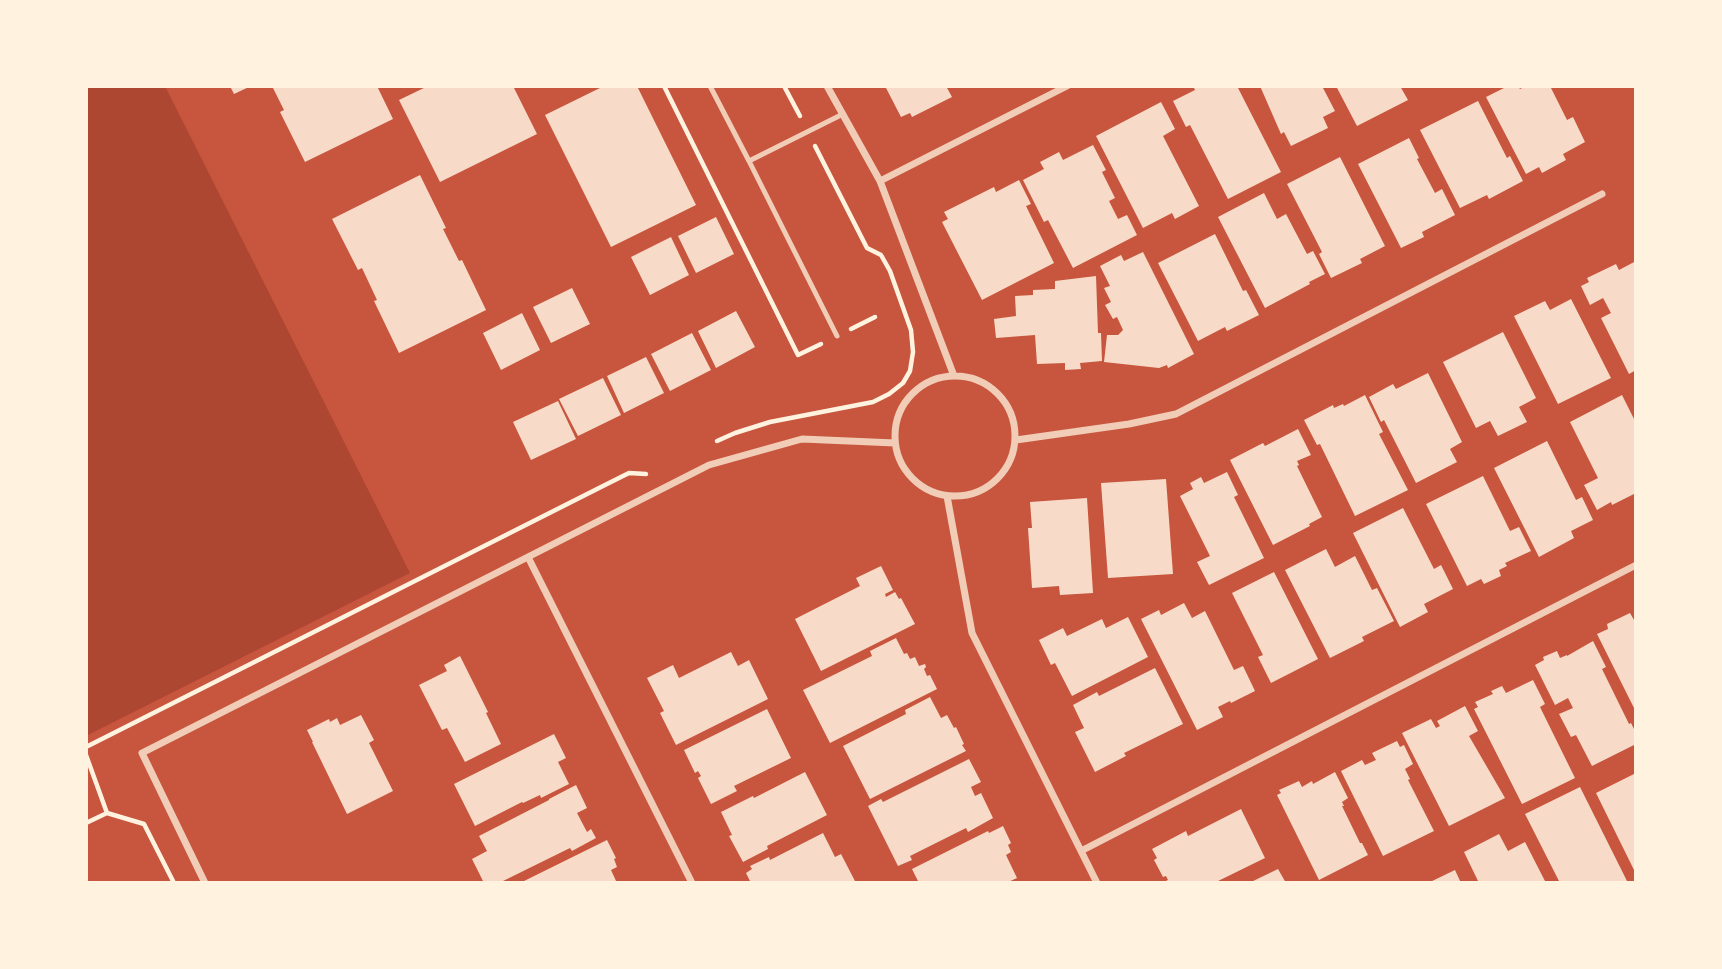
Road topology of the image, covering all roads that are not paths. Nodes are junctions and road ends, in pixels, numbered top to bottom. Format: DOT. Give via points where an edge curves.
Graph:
graph roads {
  1 [pos="710,86"];
  2 [pos="827,86"];
  3 [pos="1067,86"];
  4 [pos="843,114"];
  5 [pos="748,161"];
  6 [pos="880,181"];
  7 [pos="1602,194"];
  8 [pos="837,335"];
  9 [pos="954,376"];
  10 [pos="1016,440"];
  11 [pos="895,443"];
  12 [pos="947,496"];
  13 [pos="528,557"];
  14 [pos="1636,565"];
  15 [pos="1081,851"];
  16 [pos="205,883"];
  17 [pos="692,883"];
  18 [pos="1097,883"];
  1 -- 5 [label="lane"];
  2 -- 4 [label="street"];
  3 -- 6 [label="street"];
  4 -- 5 [label="lane"];
  4 -- 6 [label="street"];
  5 -- 8 [label="lane"];
  6 -- 9 [label="street"];
  7 -- 10 [label="street" via="1176,414"];
  9 -- 10 [label="street" via="974,379 1005,402 1014,420"];
  9 -- 11 [label="street" via="917,390 896,424"];
  10 -- 12 [label="street" via="1006,468 985,489"];
  11 -- 12 [label="street" via="900,462 912,478"];
  11 -- 13 [label="street" via="802,439 709,465"];
  12 -- 15 [label="street" via="972,633"];
  13 -- 16 [label="street" via="142,753"];
  13 -- 17 [label="street"];
  14 -- 15 [label="street"];
  15 -- 18 [label="street"];
}
